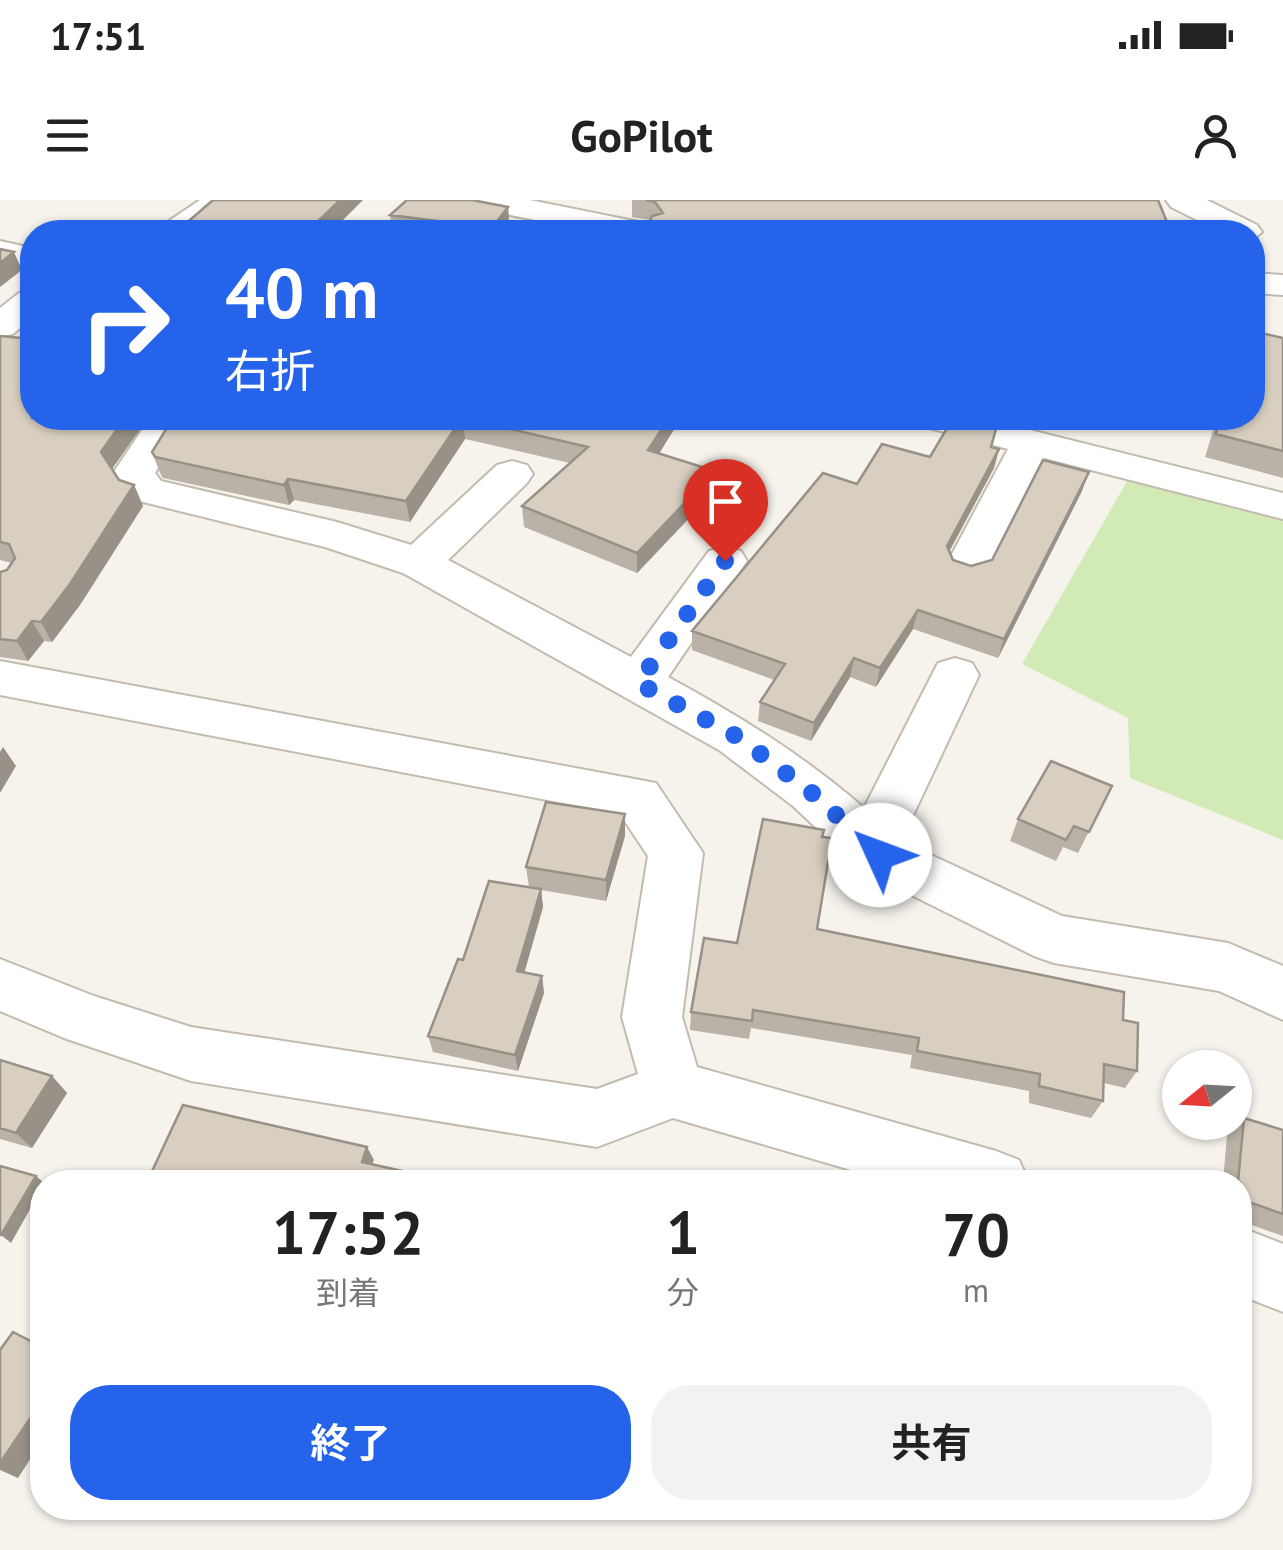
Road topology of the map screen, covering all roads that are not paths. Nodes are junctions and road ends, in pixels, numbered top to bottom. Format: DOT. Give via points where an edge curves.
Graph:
graph roads {
  1 [pos="221,200"];
  2 [pos="480,200"];
  3 [pos="1182,200"];
  4 [pos="192,220"];
  5 [pos="581,220"];
  6 [pos="1220,220"];
  7 [pos="20,310"];
  8 [pos="0,326"];
  9 [pos="160,430"];
  10 [pos="980,430"];
  11 [pos="1031,444"];
  12 [pos="512,474"];
  13 [pos="1283,506"];
  14 [pos="725,561"];
  15 [pos="418,563"];
  16 [pos="967,568"];
  17 [pos="955,675"];
  18 [pos="0,678"];
  19 [pos="638,683"];
  20 [pos="871,846"];
  21 [pos="0,984"];
  22 [pos="1283,994"];
  23 [pos="673,1089"];
  24 [pos="954,1170"];
  25 [pos="1252,1266"];
  26 [pos="1283,1278"];
  1 -- 4 [label="street"];
  2 -- 5 [label="street"];
  3 -- 6 [label="street"];
  7 -- 8 [label="street"];
  9 -- 15 [label="street" via="134,472 146,490 337,536"];
  10 -- 11 [label="street"];
  11 -- 13 [label="street"];
  11 -- 16 [label="street"];
  12 -- 15 [label="street"];
  14 -- 19 [label="street"];
  15 -- 19 [label="street"];
  17 -- 20 [label="street"];
  18 -- 23 [label="street" via="637,797 676,853 652,1018"];
  19 -- 20 [label="street" via="738,737"];
  20 -- 22 [label="street" via="1054,939 1228,968"];
  21 -- 23 [label="street" via="192,1054 559,1112 598,1118"];
  23 -- 24 [label="street"];
  25 -- 26 [label="street"];
}
